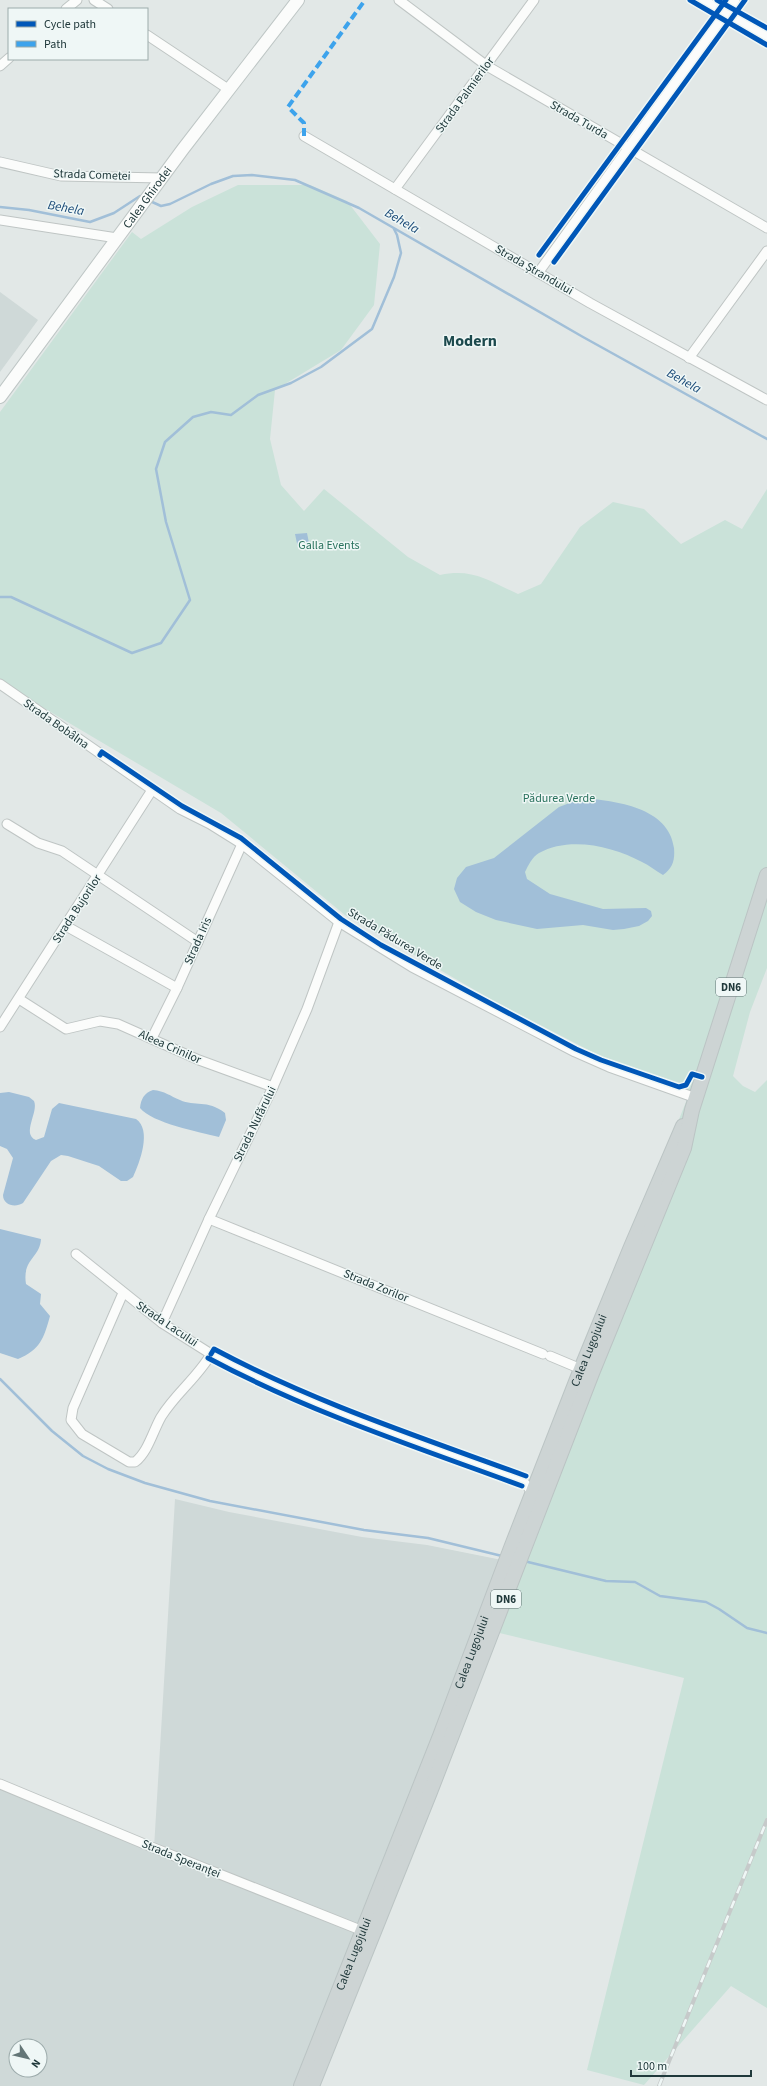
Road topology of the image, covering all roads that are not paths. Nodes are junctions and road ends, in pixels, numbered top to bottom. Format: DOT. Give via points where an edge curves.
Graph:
graph roads {
  1 [pos="77,0"];
  2 [pos="94,0"];
  3 [pos="298,0"];
  4 [pos="399,0"];
  5 [pos="534,0"];
  6 [pos="702,0"];
  7 [pos="735,0"];
  8 [pos="67,8"];
  9 [pos="106,8"];
  10 [pos="725,13"];
  11 [pos="148,36"];
  12 [pos="767,37"];
  13 [pos="8,59"];
  14 [pos="0,66"];
  15 [pos="487,66"];
  16 [pos="228,89"];
  17 [pos="304,136"];
  18 [pos="627,148"];
  19 [pos="0,162"];
  20 [pos="162,178"];
  21 [pos="395,190"];
  22 [pos="0,220"];
  23 [pos="767,228"];
  24 [pos="117,238"];
  25 [pos="767,251"];
  26 [pos="538,273"];
  27 [pos="689,358"];
  28 [pos="0,397"];
  29 [pos="767,400"];
  30 [pos="0,684"];
  31 [pos="152,790"];
  32 [pos="7,824"];
  33 [pos="242,844"];
  34 [pos="99,876"];
  35 [pos="767,876"];
  36 [pos="339,922"];
  37 [pos="66,926"];
  38 [pos="198,942"];
  39 [pos="176,988"];
  40 [pos="19,999"];
  41 [pos="0,1026"];
  42 [pos="152,1038"];
  43 [pos="273,1087"];
  44 [pos="694,1104"];
  45 [pos="209,1219"];
  46 [pos="76,1254"];
  47 [pos="124,1293"];
  48 [pos="162,1323"];
  49 [pos="211,1354"];
  50 [pos="581,1369"];
  51 [pos="540,1474"];
  52 [pos="522,1480"];
  53 [pos="533,1493"];
  54 [pos="0,1784"];
  55 [pos="363,1931"];
  56 [pos="301,2086"];
  57 [pos="312,2086"];
  1 -- 8 [label="street"];
  2 -- 9 [label="street"];
  3 -- 16 [label="street, Calea Ghirodei"];
  4 -- 15 [label="street, Strada Turda"];
  5 -- 15 [label="street, Strada Palmierilor"];
  6 -- 10 [label="street"];
  7 -- 10 [label="street"];
  10 -- 12 [label="street"];
  10 -- 18 [label="street"];
  11 -- 16 [label="street"];
  13 -- 14 [label="street"];
  15 -- 18 [label="street, Strada Turda"];
  15 -- 21 [label="street, Strada Palmierilor"];
  16 -- 20 [label="street, Calea Ghirodei"];
  17 -- 21 [label="street, Strada Ștrandului"];
  18 -- 23 [label="street, Strada Turda"];
  18 -- 26 [label="street"];
  19 -- 20 [label="street, Strada Cometei" via="61,176"];
  20 -- 24 [label="street, Calea Ghirodei"];
  21 -- 26 [label="street, Strada Ștrandului"];
  22 -- 24 [label="street"];
  24 -- 28 [label="street, Calea Ghirodei"];
  25 -- 27 [label="street"];
  26 -- 27 [label="street, Strada Ștrandului"];
  27 -- 29 [label="street, Strada Ștrandului"];
  30 -- 31 [label="street, Strada Bobâlna"];
  31 -- 33 [label="street, Strada Pădurea Verde"];
  31 -- 34 [label="street, Strada Bujorilor"];
  32 -- 34 [label="street" via="32,840 62,851"];
  33 -- 36 [label="street, Strada Pădurea Verde"];
  33 -- 38 [label="street, Strada Iris"];
  34 -- 37 [label="street, Strada Bujorilor"];
  34 -- 38 [label="street"];
  35 -- 44 [label="main road, DN6"];
  36 -- 43 [label="street, Strada Nufărului"];
  36 -- 44 [label="street, Strada Pădurea Verde" via="412,967 564,1047"];
  37 -- 39 [label="street"];
  37 -- 40 [label="street, Strada Bujorilor"];
  38 -- 39 [label="street, Strada Iris"];
  39 -- 42 [label="street, Strada Iris"];
  40 -- 41 [label="street, Strada Bujorilor"];
  40 -- 42 [label="street, Aleea Crinilor" via="66,1029 104,1021"];
  42 -- 43 [label="street, Aleea Crinilor" via="199,1060"];
  43 -- 45 [label="street, Strada Nufărului"];
  44 -- 50 [label="main road, Calea Lugojului / DN6" via="674,1144"];
  44 -- 57 [label="main road, Calea Lugojului / DN6" via="684,1148 592,1373 433,1785"];
  45 -- 48 [label="street, Strada Nufărului"];
  45 -- 50 [label="street, Strada Zorilor"];
  46 -- 47 [label="street, Strada Lacului"];
  47 -- 48 [label="street, Strada Lacului"];
  47 -- 49 [label="street, Strada Lacului" via="73,1408 71,1420 82,1434 124,1460 135,1462 143,1453 170,1403"];
  48 -- 49 [label="street, Strada Lacului"];
  49 -- 52 [label="street, Strada Lacului" via="312,1402"];
  50 -- 51 [label="main road, Calea Lugojului / DN6"];
  51 -- 52 [label="street"];
  51 -- 53 [label="main road, Calea Lugojului / DN6"];
  52 -- 53 [label="street, Strada Lacului"];
  53 -- 55 [label="main road, Calea Lugojului / DN6"];
  54 -- 55 [label="street, Strada Speranței"];
  55 -- 56 [label="main road, Calea Lugojului / DN6"];
}
